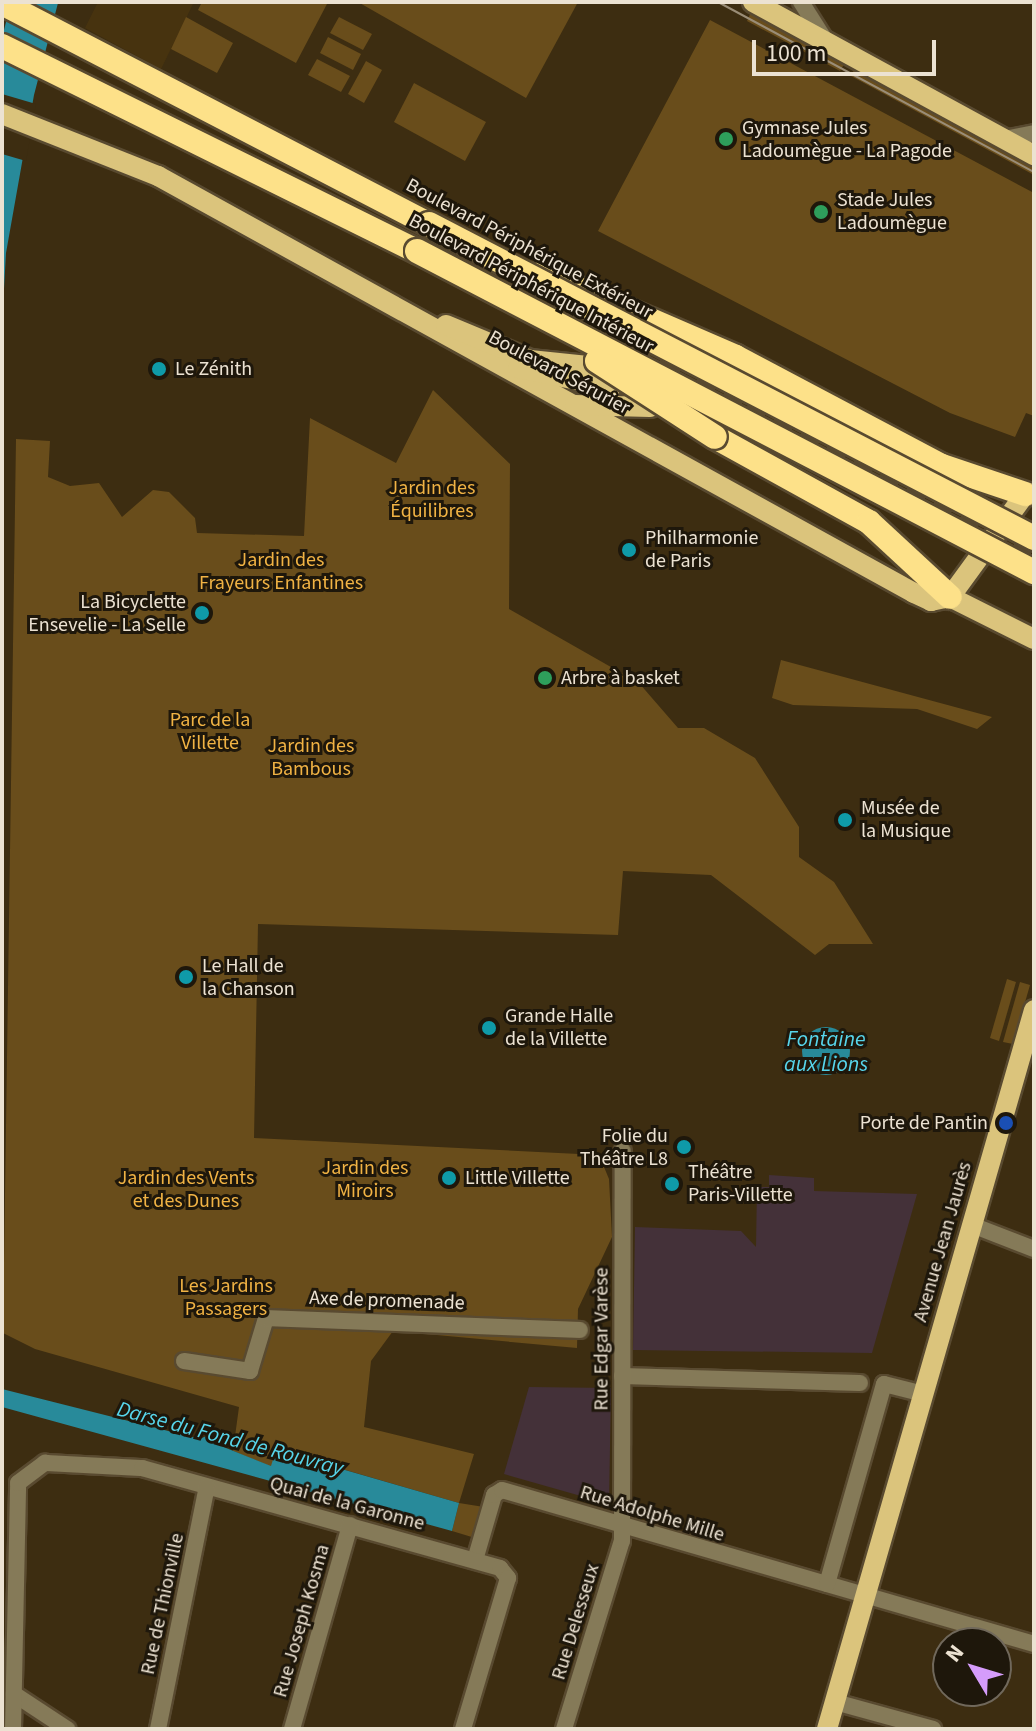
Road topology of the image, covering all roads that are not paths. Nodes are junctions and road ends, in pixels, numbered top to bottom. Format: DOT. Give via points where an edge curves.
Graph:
graph roads {
  1 [pos="753,2"];
  2 [pos="801,2"];
  3 [pos="2,3"];
  4 [pos="825,40"];
  5 [pos="2,46"];
  6 [pos="2,114"];
  7 [pos="1034,133"];
  8 [pos="1004,139"];
  9 [pos="1034,155"];
  10 [pos="494,258"];
  11 [pos="337,274"];
  12 [pos="485,286"];
  13 [pos="428,317"];
  14 [pos="588,366"];
  15 [pos="611,387"];
  16 [pos="567,405"];
  17 [pos="650,407"];
  18 [pos="1030,496"];
  19 [pos="997,505"];
  20 [pos="1034,538"];
  21 [pos="1034,572"];
  22 [pos="950,597"];
  23 [pos="1034,639"];
  24 [pos="1034,1010"];
  25 [pos="1027,1063"];
  26 [pos="623,1151"];
  27 [pos="972,1225"];
  28 [pos="1034,1249"];
  29 [pos="580,1330"];
  30 [pos="184,1361"];
  31 [pos="622,1376"];
  32 [pos="860,1383"];
  33 [pos="924,1394"];
  34 [pos="207,1487"];
  35 [pos="350,1525"];
  36 [pos="623,1527"];
  37 [pos="475,1560"];
  38 [pos="827,1584"];
  39 [pos="866,1596"];
  40 [pos="1034,1644"];
  41 [pos="14,1694"];
  42 [pos="835,1702"];
  43 [pos="13,1729"];
  44 [pos="67,1729"];
  45 [pos="158,1729"];
  46 [pos="292,1729"];
  47 [pos="463,1729"];
  48 [pos="564,1729"];
  49 [pos="827,1729"];
  50 [pos="933,1729"];
  1 -- 4 [label="main road"];
  2 -- 4 [label="street"];
  3 -- 10 [label="highway, Boulevard Périphérique Extérieur, bridge"];
  4 -- 8 [label="main road"];
  5 -- 12 [label="highway, Boulevard Périphérique Intérieur, bridge"];
  6 -- 11 [label="main road, Boulevard Sérurier" via="65,134"];
  7 -- 8 [label="street"];
  8 -- 9 [label="main road"];
  10 -- 18 [label="highway, bridge" via="736,357 942,466"];
  10 -- 20 [label="highway, Boulevard Périphérique Extérieur, bridge"];
  11 -- 13 [label="main road"];
  11 -- 16 [label="main road, Boulevard Sérurier"];
  12 -- 21 [label="highway, Boulevard Périphérique Intérieur, bridge"];
  12 -- 22 [label="highway, bridge" via="715,437 869,522"];
  13 -- 14 [label="main road" via="519,357"];
  13 -- 15 [label="main road" via="528,372"];
  16 -- 17 [label="main road"];
  16 -- 22 [label="main road, Boulevard Sérurier" via="914,593 931,601"];
  18 -- 19 [label="main road"];
  18 -- 22 [label="main road"];
  22 -- 23 [label="main road, Boulevard Sérurier"];
  24 -- 25 [label="main road, Avenue Jean Jaurès"];
  25 -- 27 [label="main road, Avenue Jean Jaurès"];
  26 -- 31 [label="street, Rue Edgar Varèse"];
  27 -- 28 [label="street"];
  27 -- 33 [label="main road, Avenue Jean Jaurès"];
  29 -- 30 [label="street, Axe de promenade" via="266,1318 250,1371"];
  31 -- 32 [label="street"];
  31 -- 36 [label="street, Rue Edgar Varèse"];
  33 -- 38 [label="street" via="884,1384"];
  33 -- 39 [label="main road, Avenue Jean Jaurès"];
  34 -- 35 [label="street, Quai de la Garonne"];
  34 -- 41 [label="street, Quai de la Garonne" via="142,1468 45,1463 18,1483"];
  34 -- 45 [label="street, Rue de Thionville"];
  35 -- 37 [label="street, Quai de la Garonne"];
  35 -- 46 [label="street, Rue Joseph Kosma"];
  36 -- 37 [label="street, Rue Adolphe Mille" via="502,1490 494,1495"];
  36 -- 38 [label="street, Rue Adolphe Mille"];
  36 -- 48 [label="street, Rue Delesseux"];
  37 -- 47 [label="street, Quai de la Garonne" via="508,1578"];
  38 -- 39 [label="street, Rue Adolphe Mille"];
  39 -- 40 [label="street, Rue Adolphe Mille"];
  39 -- 42 [label="main road, Avenue Jean Jaurès"];
  41 -- 43 [label="street"];
  41 -- 44 [label="street"];
  42 -- 49 [label="main road, Avenue Jean Jaurès"];
  42 -- 50 [label="street"];
}
